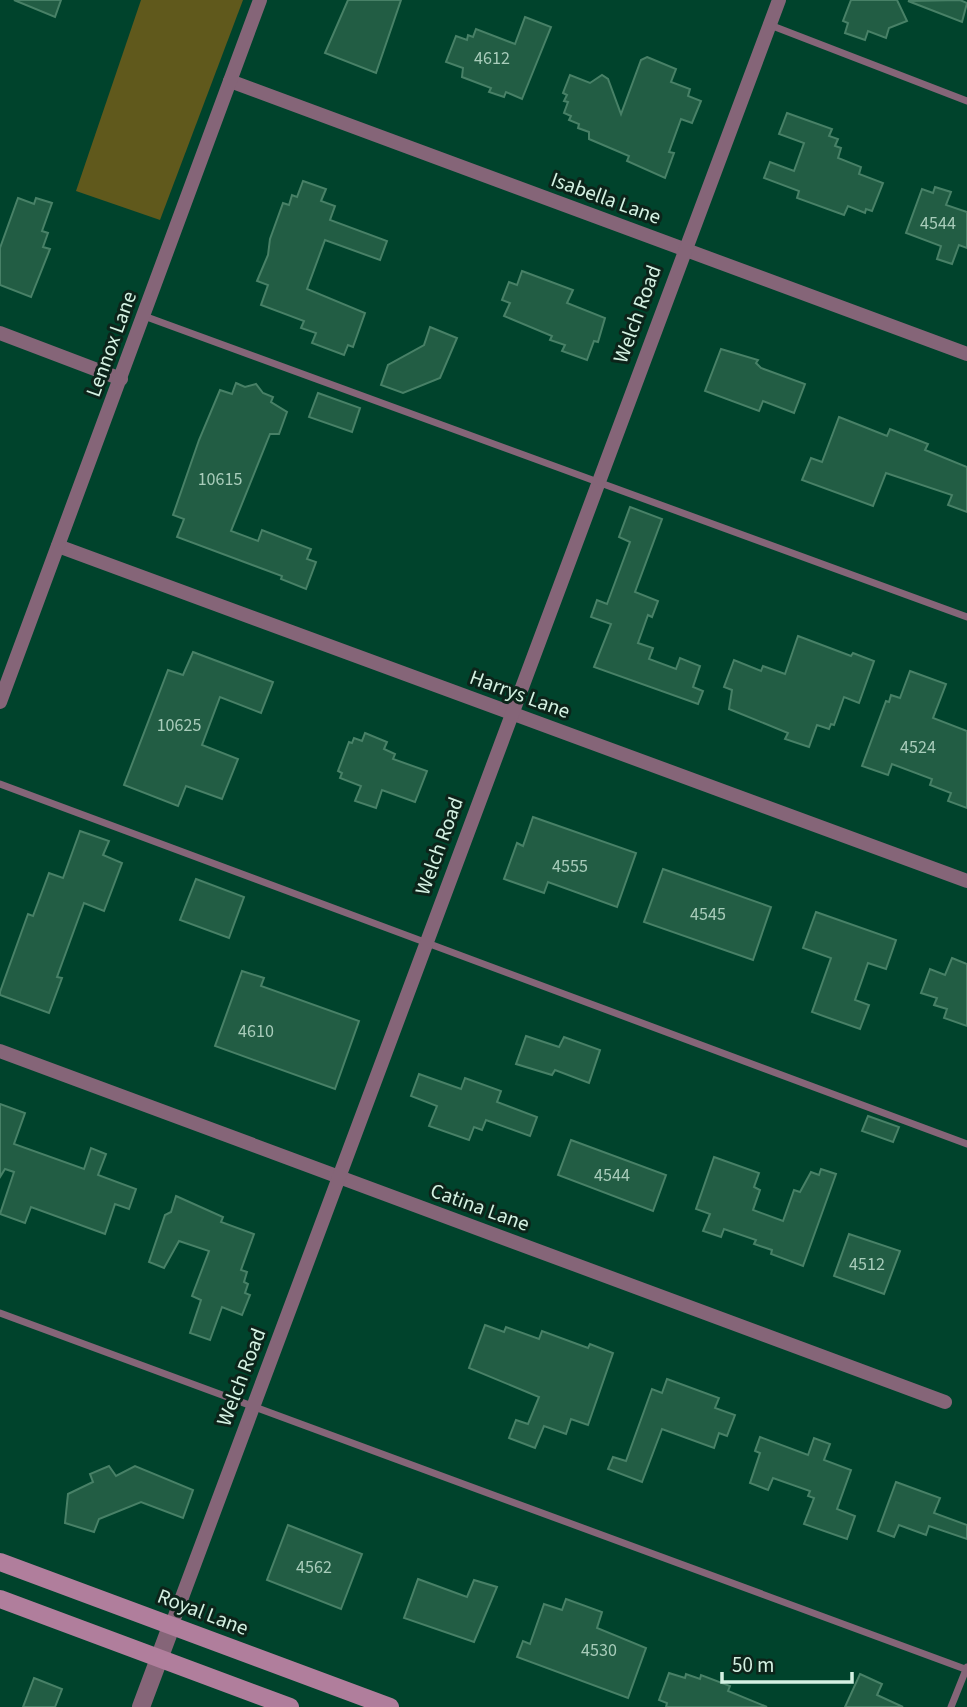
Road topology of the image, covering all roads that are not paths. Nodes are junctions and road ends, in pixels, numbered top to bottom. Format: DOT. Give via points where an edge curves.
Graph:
graph roads {
  1 [pos="260,0"];
  2 [pos="779,0"];
  3 [pos="770,25"];
  4 [pos="230,81"];
  5 [pos="967,101"];
  6 [pos="685,250"];
  7 [pos="144,316"];
  8 [pos="0,333"];
  9 [pos="967,354"];
  10 [pos="121,379"];
  11 [pos="600,480"];
  12 [pos="58,546"];
  13 [pos="967,617"];
  14 [pos="0,702"];
  15 [pos="512,713"];
  16 [pos="0,784"];
  17 [pos="967,881"];
  18 [pos="426,944"];
  19 [pos="0,1051"];
  20 [pos="967,1144"];
  21 [pos="340,1178"];
  22 [pos="0,1313"];
  23 [pos="945,1402"];
  24 [pos="253,1407"];
  25 [pos="0,1562"];
  26 [pos="0,1599"];
  27 [pos="172,1625"];
  28 [pos="160,1659"];
  29 [pos="966,1668"];
  30 [pos="141,1707"];
  31 [pos="290,1707"];
  32 [pos="390,1707"];
  33 [pos="951,1707"];
  1 -- 4 [label="street, Lennox Lane"];
  2 -- 3 [label="street, Welch Road"];
  3 -- 5 [label="lane"];
  3 -- 6 [label="street, Welch Road"];
  4 -- 6 [label="street, Isabella Lane"];
  4 -- 7 [label="street, Lennox Lane"];
  6 -- 9 [label="street, Isabella Lane"];
  6 -- 11 [label="street, Welch Road"];
  7 -- 10 [label="street, Lennox Lane"];
  7 -- 11 [label="lane"];
  8 -- 10 [label="street"];
  10 -- 12 [label="street, Lennox Lane"];
  11 -- 13 [label="lane"];
  11 -- 15 [label="street, Welch Road"];
  12 -- 14 [label="street, Lennox Lane"];
  12 -- 15 [label="street, Harrys Lane"];
  15 -- 17 [label="street, Harrys Lane"];
  15 -- 18 [label="street, Welch Road"];
  16 -- 18 [label="lane"];
  18 -- 20 [label="lane"];
  18 -- 21 [label="street, Welch Road"];
  19 -- 21 [label="street, Catina Lane"];
  21 -- 23 [label="street, Catina Lane"];
  21 -- 24 [label="street, Welch Road"];
  22 -- 24 [label="lane"];
  24 -- 27 [label="street, Welch Road"];
  24 -- 29 [label="lane"];
  25 -- 27 [label="main road, Royal Lane"];
  26 -- 28 [label="main road"];
  27 -- 28 [label="street, Welch Road"];
  27 -- 32 [label="main road, Royal Lane"];
  28 -- 30 [label="street, Welch Road"];
  28 -- 31 [label="main road"];
  29 -- 33 [label="lane"];
}
